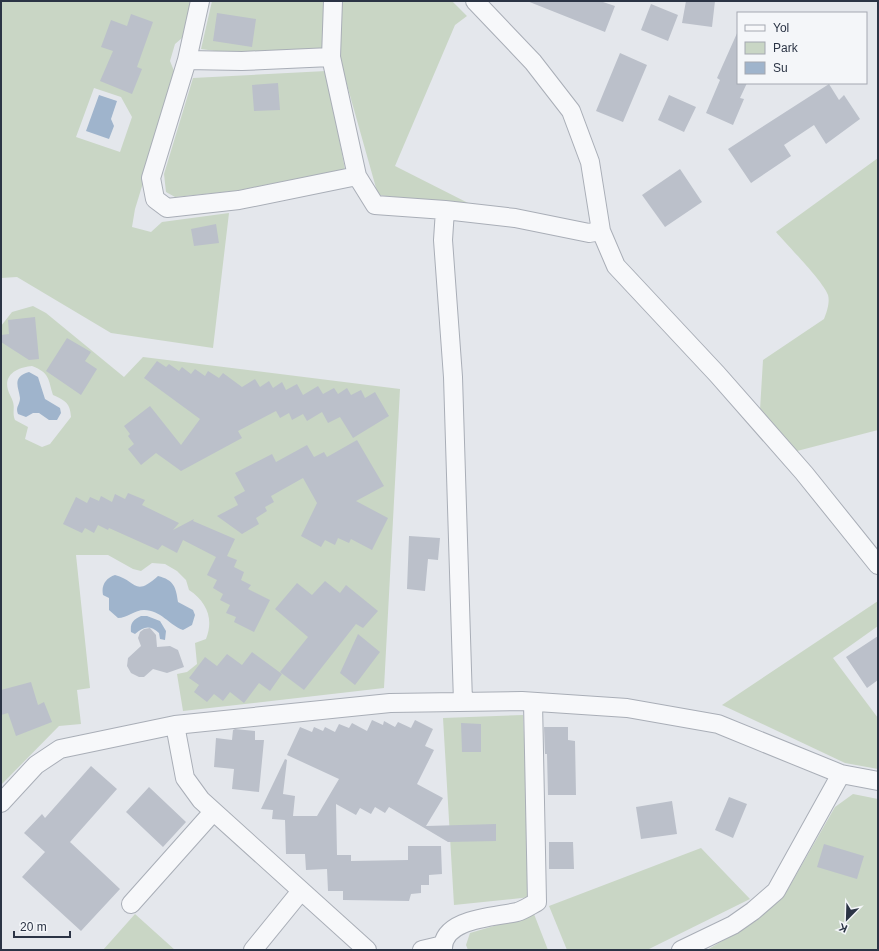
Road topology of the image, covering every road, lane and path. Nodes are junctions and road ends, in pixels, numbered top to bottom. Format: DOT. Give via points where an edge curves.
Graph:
graph roads {
  1 [pos="200,1"];
  2 [pos="334,1"];
  3 [pos="475,1"];
  4 [pos="331,57"];
  5 [pos="187,60"];
  6 [pos="356,176"];
  7 [pos="445,210"];
  8 [pos="601,232"];
  9 [pos="878,565"];
  10 [pos="463,702"];
  11 [pos="533,702"];
  12 [pos="174,725"];
  13 [pos="841,774"];
  14 [pos="878,781"];
  15 [pos="1,803"];
  16 [pos="213,812"];
  17 [pos="302,891"];
  18 [pos="131,904"];
  19 [pos="443,948"];
  20 [pos="253,950"];
  21 [pos="367,950"];
  22 [pos="422,950"];
  23 [pos="681,950"];
  1 -- 5 [label="street"];
  2 -- 4 [label="street"];
  3 -- 8 [label="street" via="533,62 571,111 590,162"];
  4 -- 5 [label="street" via="242,61"];
  4 -- 6 [label="street"];
  5 -- 6 [label="street" via="150,178 155,199 167,208 239,200"];
  6 -- 7 [label="street" via="375,204"];
  7 -- 8 [label="street" via="515,218 589,233"];
  7 -- 10 [label="street" via="443,240 453,377"];
  8 -- 9 [label="street" via="616,266 717,374 804,473"];
  10 -- 11 [label="street"];
  10 -- 12 [label="street" via="390,703"];
  11 -- 13 [label="street" via="627,708 718,724"];
  11 -- 19 [label="street" via="537,902 519,911 458,925 448,934"];
  12 -- 15 [label="street" via="60,749 36,765"];
  12 -- 16 [label="street" via="185,778"];
  13 -- 14 [label="street"];
  13 -- 23 [label="street" via="776,891 733,925"];
  16 -- 17 [label="street"];
  16 -- 18 [label="street"];
  17 -- 20 [label="street"];
  17 -- 21 [label="street"];
  19 -- 22 [label="street"];
}
